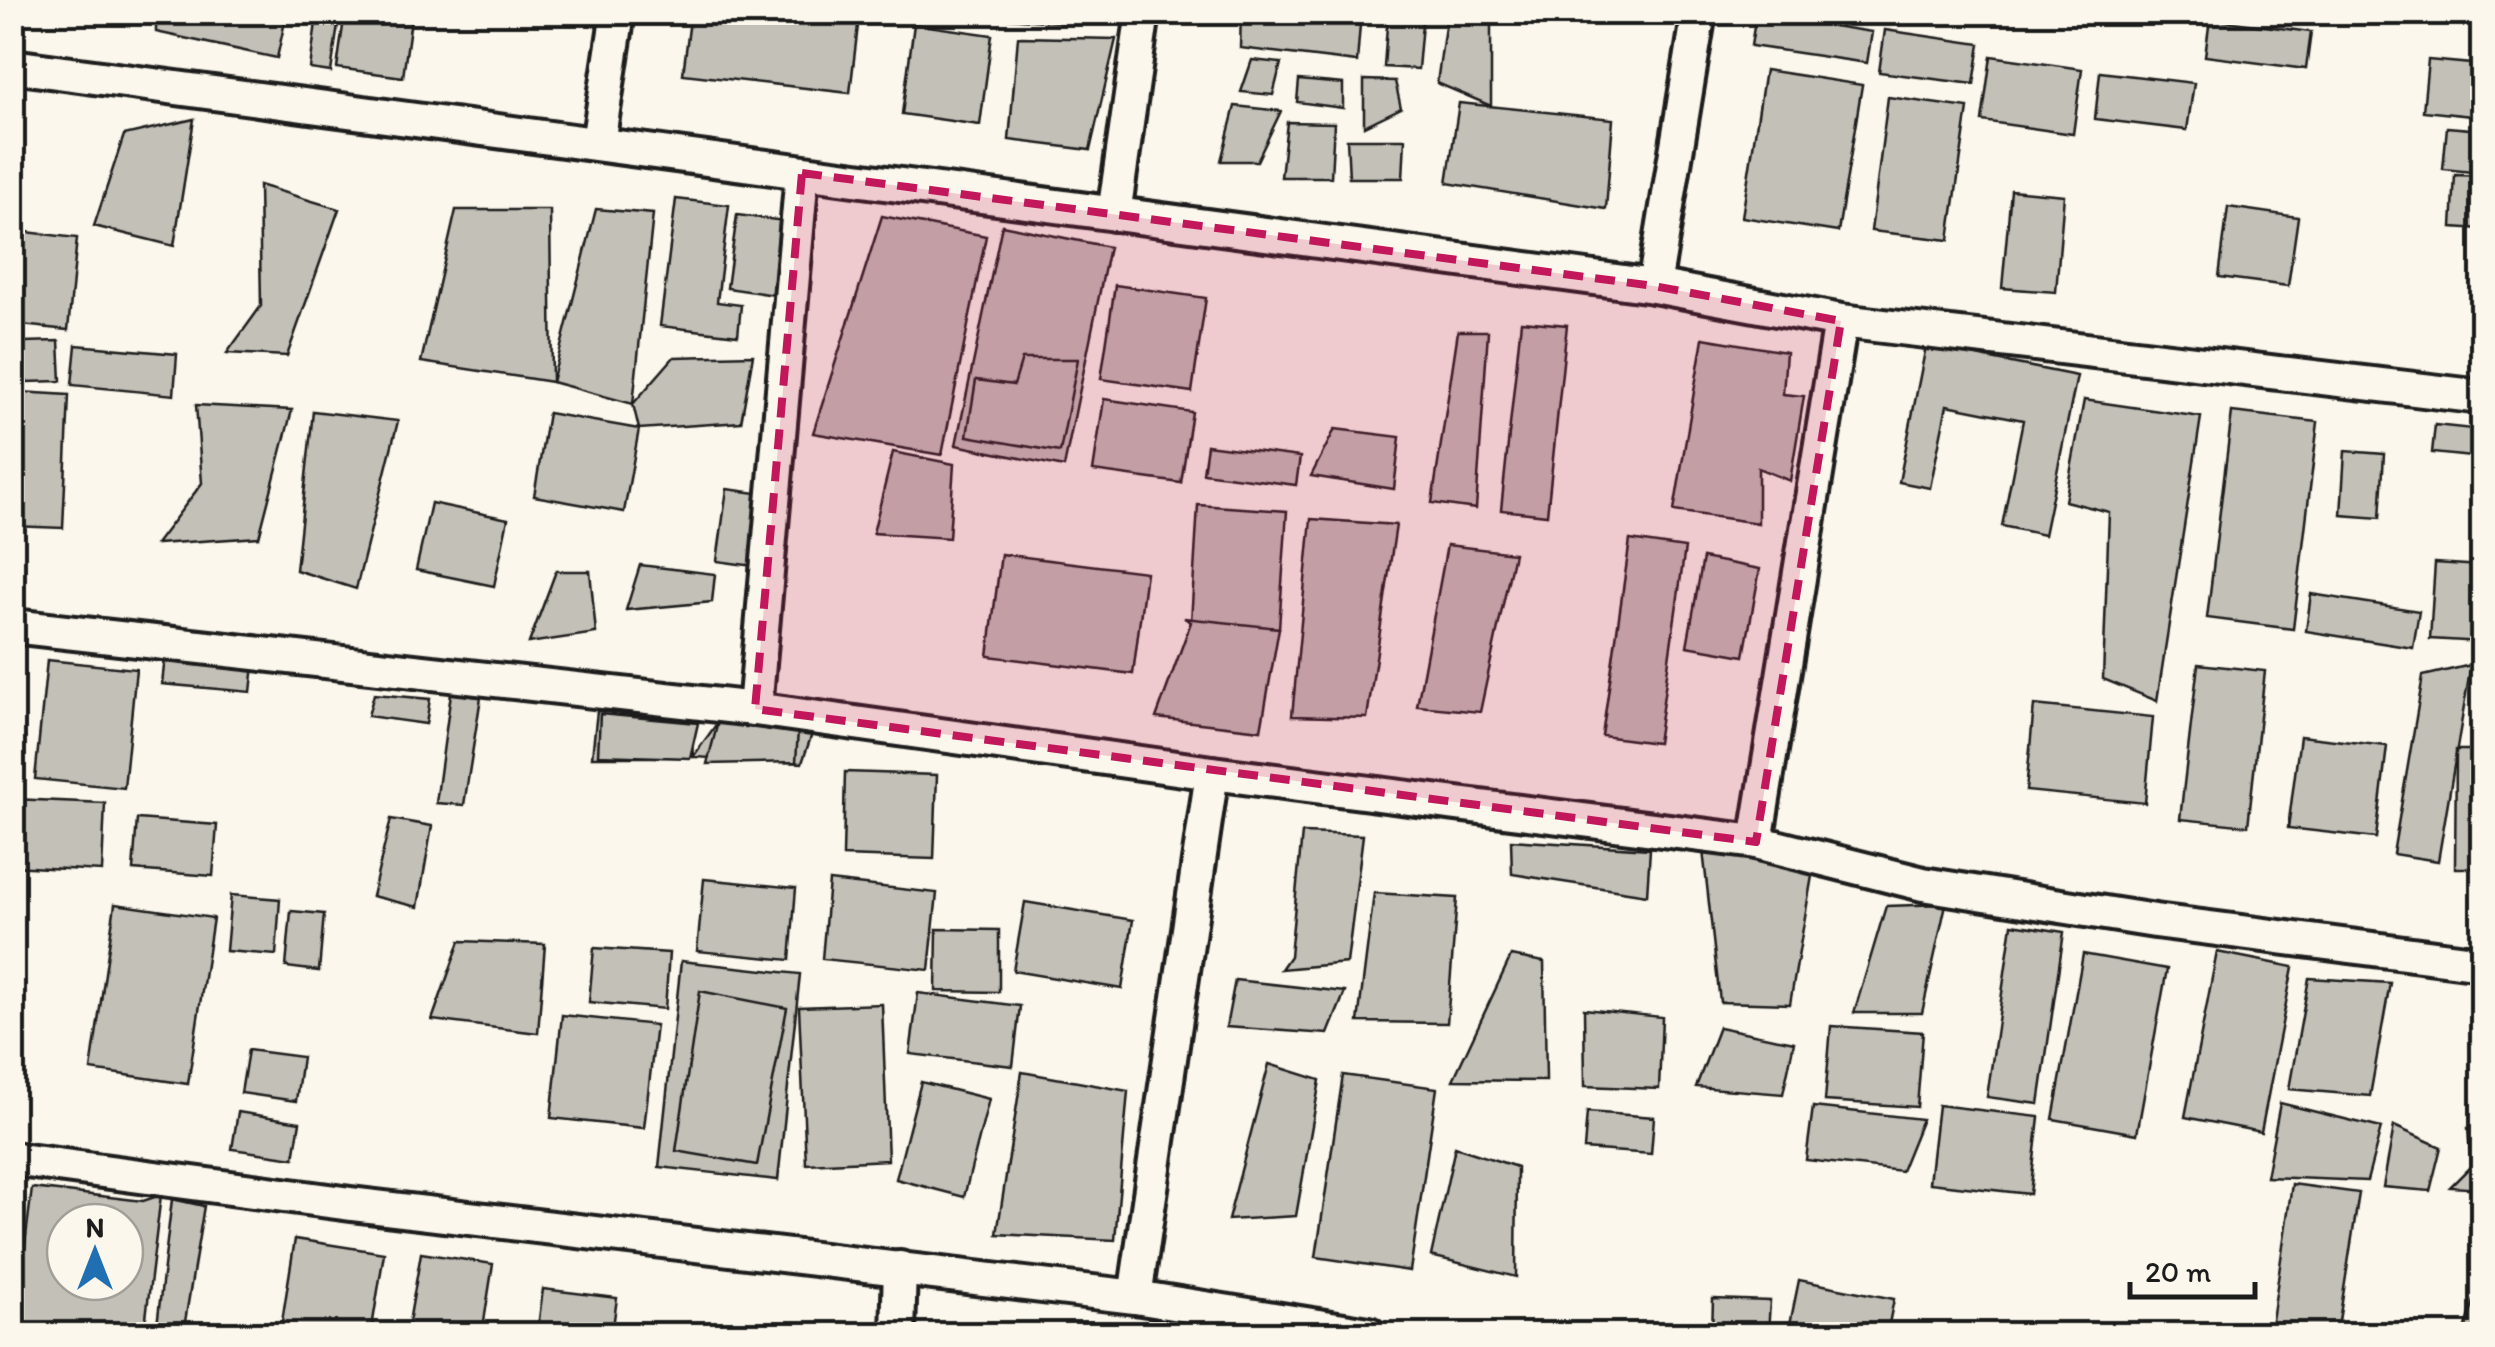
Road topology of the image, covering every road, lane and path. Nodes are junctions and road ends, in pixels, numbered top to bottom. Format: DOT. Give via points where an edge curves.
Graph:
graph roads {
  1 [pos="618,12"];
  2 [pos="1143,12"];
  3 [pos="1699,12"];
  4 [pos="12,66"];
  5 [pos="598,143"];
  6 [pos="802,174"];
  7 [pos="1114,214"];
  8 [pos="1654,286"];
  9 [pos="1841,320"];
  10 [pos="2482,397"];
  11 [pos="12,626"];
  12 [pos="755,709"];
  13 [pos="1212,773"];
  14 [pos="1756,842"];
  15 [pos="2482,962"];
  16 [pos="12,1159"];
  17 [pos="900,1268"];
  18 [pos="1136,1297"];
  19 [pos="898,1334"];
  20 [pos="1369,1334"];
  1 -- 5 [label="street"];
  2 -- 7 [label="street"];
  3 -- 8 [label="street"];
  4 -- 5 [label="street"];
  5 -- 6 [label="street"];
  6 -- 7 [label="street"];
  6 -- 12 [label="street"];
  7 -- 8 [label="street"];
  8 -- 9 [label="street"];
  9 -- 10 [label="street"];
  9 -- 14 [label="street"];
  11 -- 12 [label="street"];
  12 -- 13 [label="street"];
  13 -- 14 [label="street"];
  13 -- 18 [label="street"];
  14 -- 15 [label="street" via="1942,887"];
  16 -- 17 [label="street"];
  17 -- 18 [label="street"];
  17 -- 19 [label="street"];
  18 -- 20 [label="street"];
}
